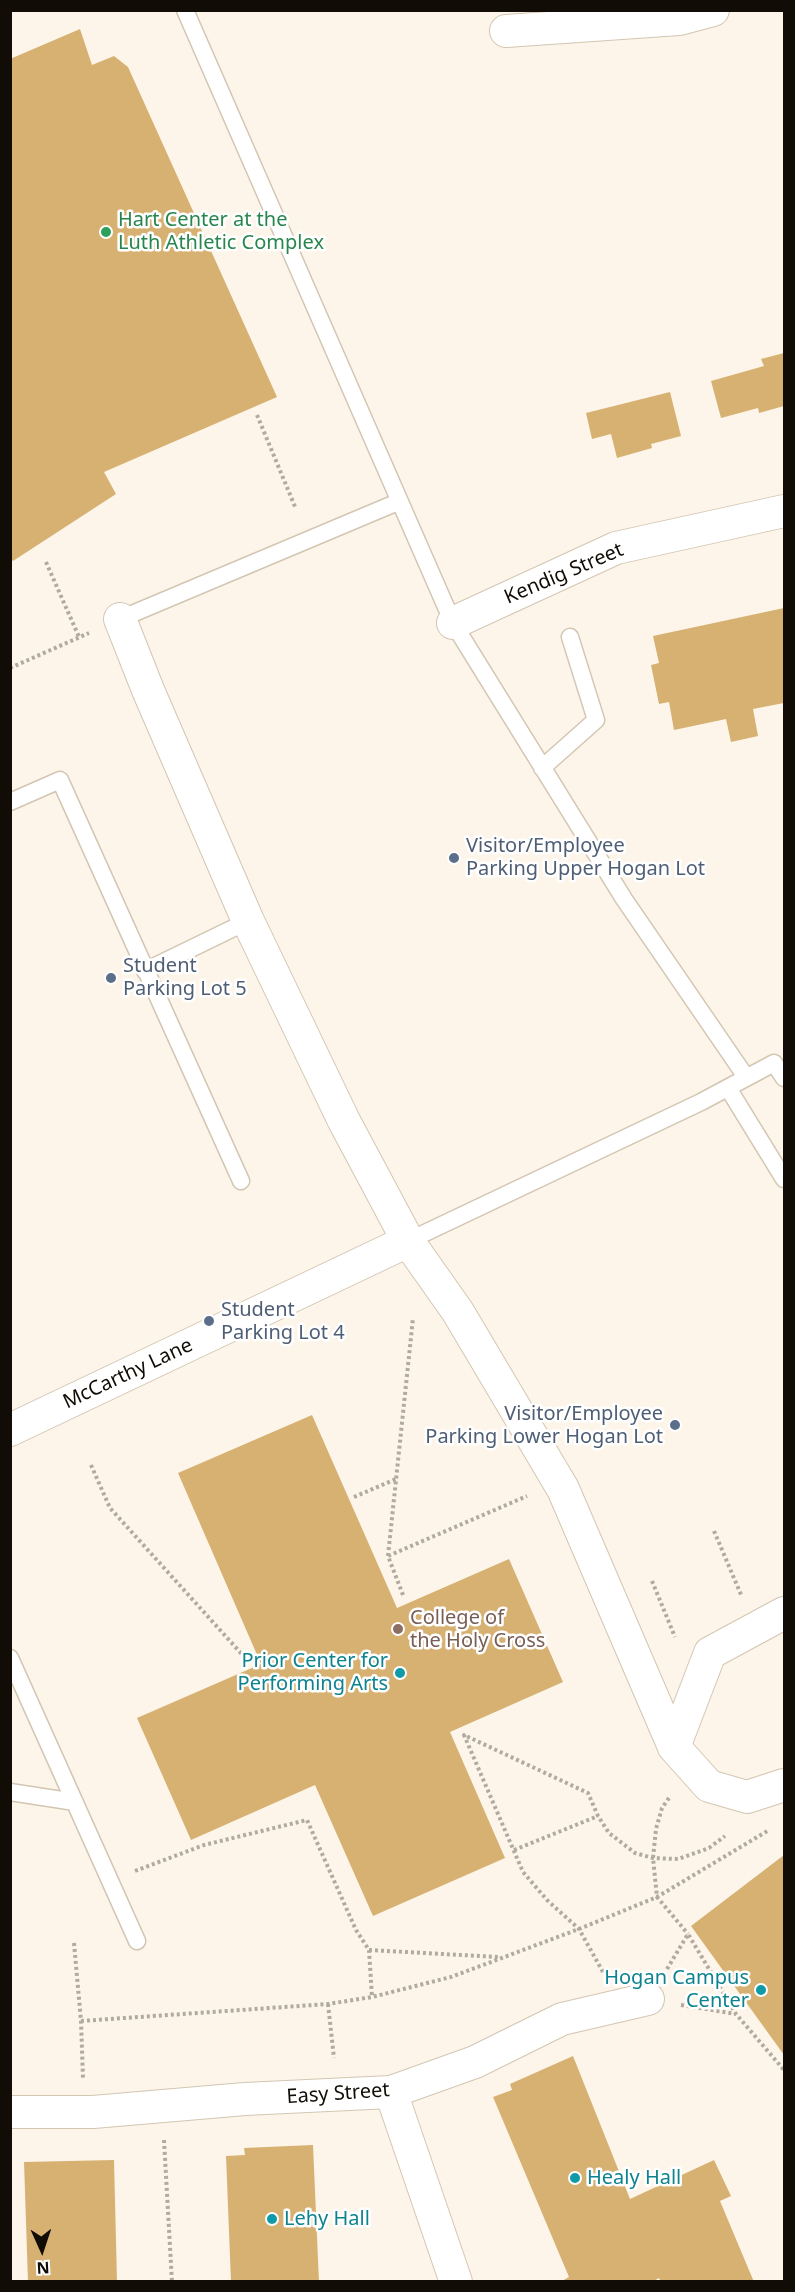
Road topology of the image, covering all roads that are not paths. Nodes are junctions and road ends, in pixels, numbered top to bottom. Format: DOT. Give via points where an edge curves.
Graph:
graph roads {
  1 [pos="185,10"];
  2 [pos="713,10"];
  3 [pos="506,31"];
  4 [pos="398,502"];
  5 [pos="784,511"];
  6 [pos="120,619"];
  7 [pos="453,623"];
  8 [pos="570,637"];
  9 [pos="542,768"];
  10 [pos="10,802"];
  11 [pos="248,921"];
  12 [pos="145,971"];
  13 [pos="779,1058"];
  14 [pos="746,1077"];
  15 [pos="784,1078"];
  16 [pos="728,1088"];
  17 [pos="784,1179"];
  18 [pos="241,1181"];
  19 [pos="408,1241"];
  20 [pos="10,1430"];
  21 [pos="784,1613"];
  22 [pos="10,1658"];
  23 [pos="674,1748"];
  24 [pos="784,1785"];
  25 [pos="10,1792"];
  26 [pos="75,1802"];
  27 [pos="137,1941"];
  28 [pos="648,1999"];
  29 [pos="391,2092"];
  30 [pos="10,2112"];
  31 [pos="456,2282"];
  1 -- 4 [label="lane"];
  2 -- 3 [label="street" via="679,19"];
  4 -- 6 [label="lane"];
  4 -- 7 [label="lane"];
  5 -- 7 [label="street, Kendig Street" via="616,548"];
  6 -- 11 [label="street"];
  7 -- 9 [label="lane"];
  8 -- 9 [label="lane" via="596,720"];
  9 -- 14 [label="lane" via="624,899"];
  10 -- 12 [label="lane" via="60,780"];
  11 -- 12 [label="lane"];
  11 -- 19 [label="street" via="344,1121"];
  12 -- 18 [label="lane"];
  13 -- 14 [label="lane"];
  13 -- 15 [label="lane"];
  14 -- 16 [label="lane"];
  16 -- 17 [label="lane"];
  16 -- 19 [label="lane"];
  19 -- 20 [label="street, McCarthy Lane"];
  19 -- 23 [label="street" via="458,1312 563,1489"];
  21 -- 23 [label="street" via="710,1653"];
  22 -- 26 [label="lane"];
  23 -- 24 [label="street" via="709,1786 747,1797"];
  25 -- 26 [label="lane"];
  26 -- 27 [label="lane"];
  28 -- 29 [label="street, Easy Street" via="562,2019 475,2062"];
  29 -- 30 [label="street, Easy Street" via="84,2112"];
  29 -- 31 [label="street"];
}
